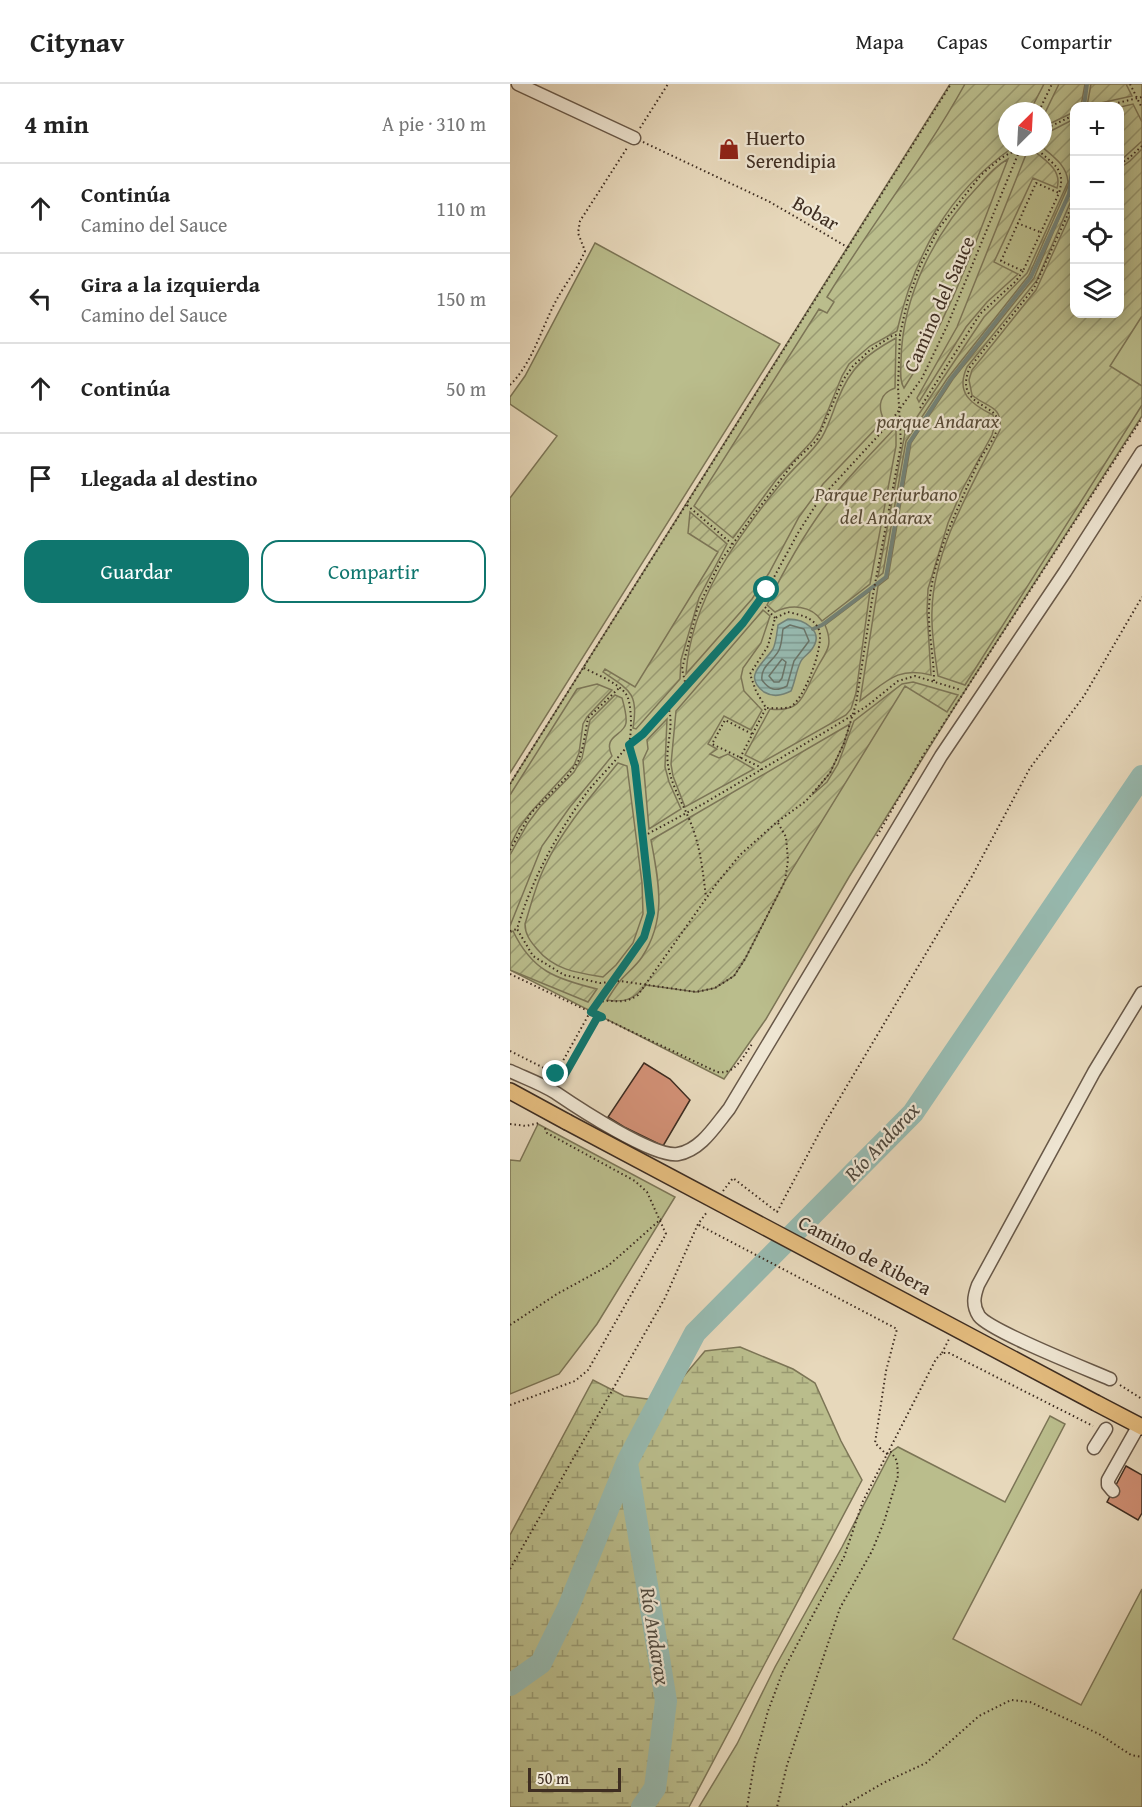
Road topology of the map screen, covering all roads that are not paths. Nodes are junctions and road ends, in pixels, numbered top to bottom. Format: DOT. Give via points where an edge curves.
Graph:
graph roads {
  1 [pos="518,84"];
  2 [pos="634,138"];
  3 [pos="1142,452"];
  4 [pos="1142,993"];
  5 [pos="510,1071"];
  6 [pos="510,1091"];
  7 [pos="1110,1379"];
  8 [pos="1140,1426"];
  9 [pos="1106,1429"];
  10 [pos="1094,1448"];
  11 [pos="1113,1491"];
  1 -- 2 [label="street"];
  3 -- 5 [label="street" via="941,756 729,1109 700,1144 676,1154 657,1151"];
  4 -- 7 [label="street" via="1065,1124 974,1295 980,1318"];
  6 -- 8 [label="main road, Camino de Ribera, bridge" via="546,1116 567,1122"];
  8 -- 11 [label="street" via="1108,1480"];
  9 -- 10 [label="street"];
}
